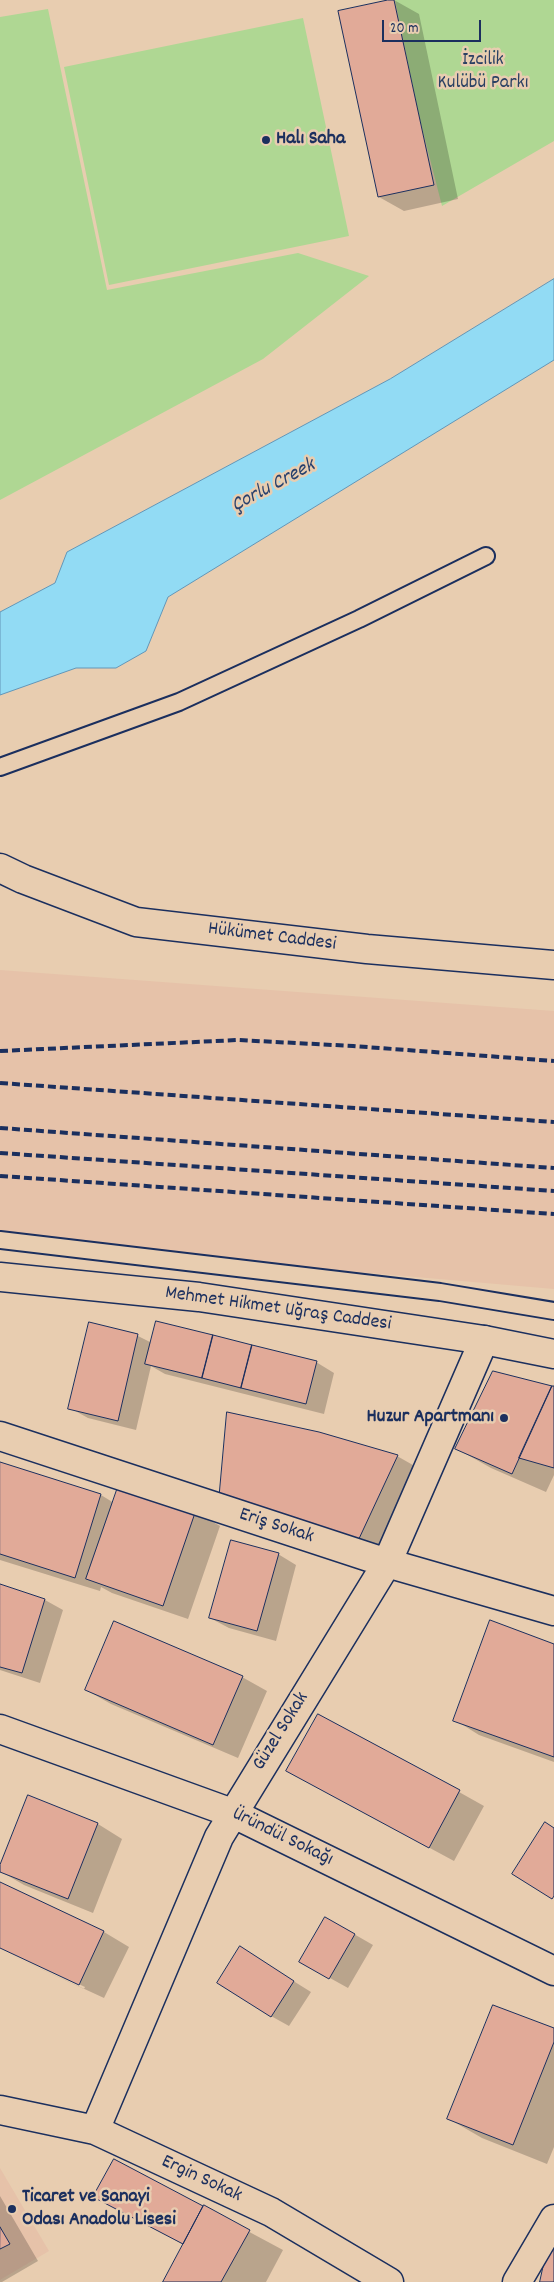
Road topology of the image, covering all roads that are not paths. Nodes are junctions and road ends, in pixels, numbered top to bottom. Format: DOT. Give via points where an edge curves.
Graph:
graph roads {
  1 [pos="486,556"];
  2 [pos="0,767"];
  3 [pos="0,868"];
  4 [pos="554,965"];
  5 [pos="0,1240"];
  6 [pos="0,1277"];
  7 [pos="554,1311"];
  8 [pos="484,1340"];
  9 [pos="554,1354"];
  10 [pos="0,1436"];
  11 [pos="387,1563"];
  12 [pos="554,1611"];
  13 [pos="0,1730"];
  14 [pos="232,1813"];
  15 [pos="554,1971"];
  16 [pos="0,2110"];
  17 [pos="95,2130"];
  18 [pos="554,2220"];
  19 [pos="388,2282"];
  20 [pos="517,2282"];
  1 -- 2 [label="lane" via="179,702"];
  3 -- 4 [label="street, Hükümet Caddesi" via="23,880 136,922 367,949"];
  5 -- 7 [label="lane" via="440,1292"];
  6 -- 8 [label="street, Mehmet Hikmet Uğraş Caddesi" via="199,1296"];
  8 -- 9 [label="street, Mehmet Hikmet Uğraş Caddesi"];
  8 -- 11 [label="street, Güzel Sokak"];
  10 -- 11 [label="street, Eriş Sokak"];
  11 -- 12 [label="street, Eriş Sokak"];
  11 -- 14 [label="street, Güzel Sokak"];
  13 -- 14 [label="street, Üründül Sokağı"];
  14 -- 15 [label="street, Üründül Sokağı"];
  14 -- 17 [label="street, Güzel Sokak"];
  16 -- 17 [label="street, Ergin Sokak"];
  17 -- 19 [label="street, Ergin Sokak" via="271,2212"];
  18 -- 20 [label="street"];
}
